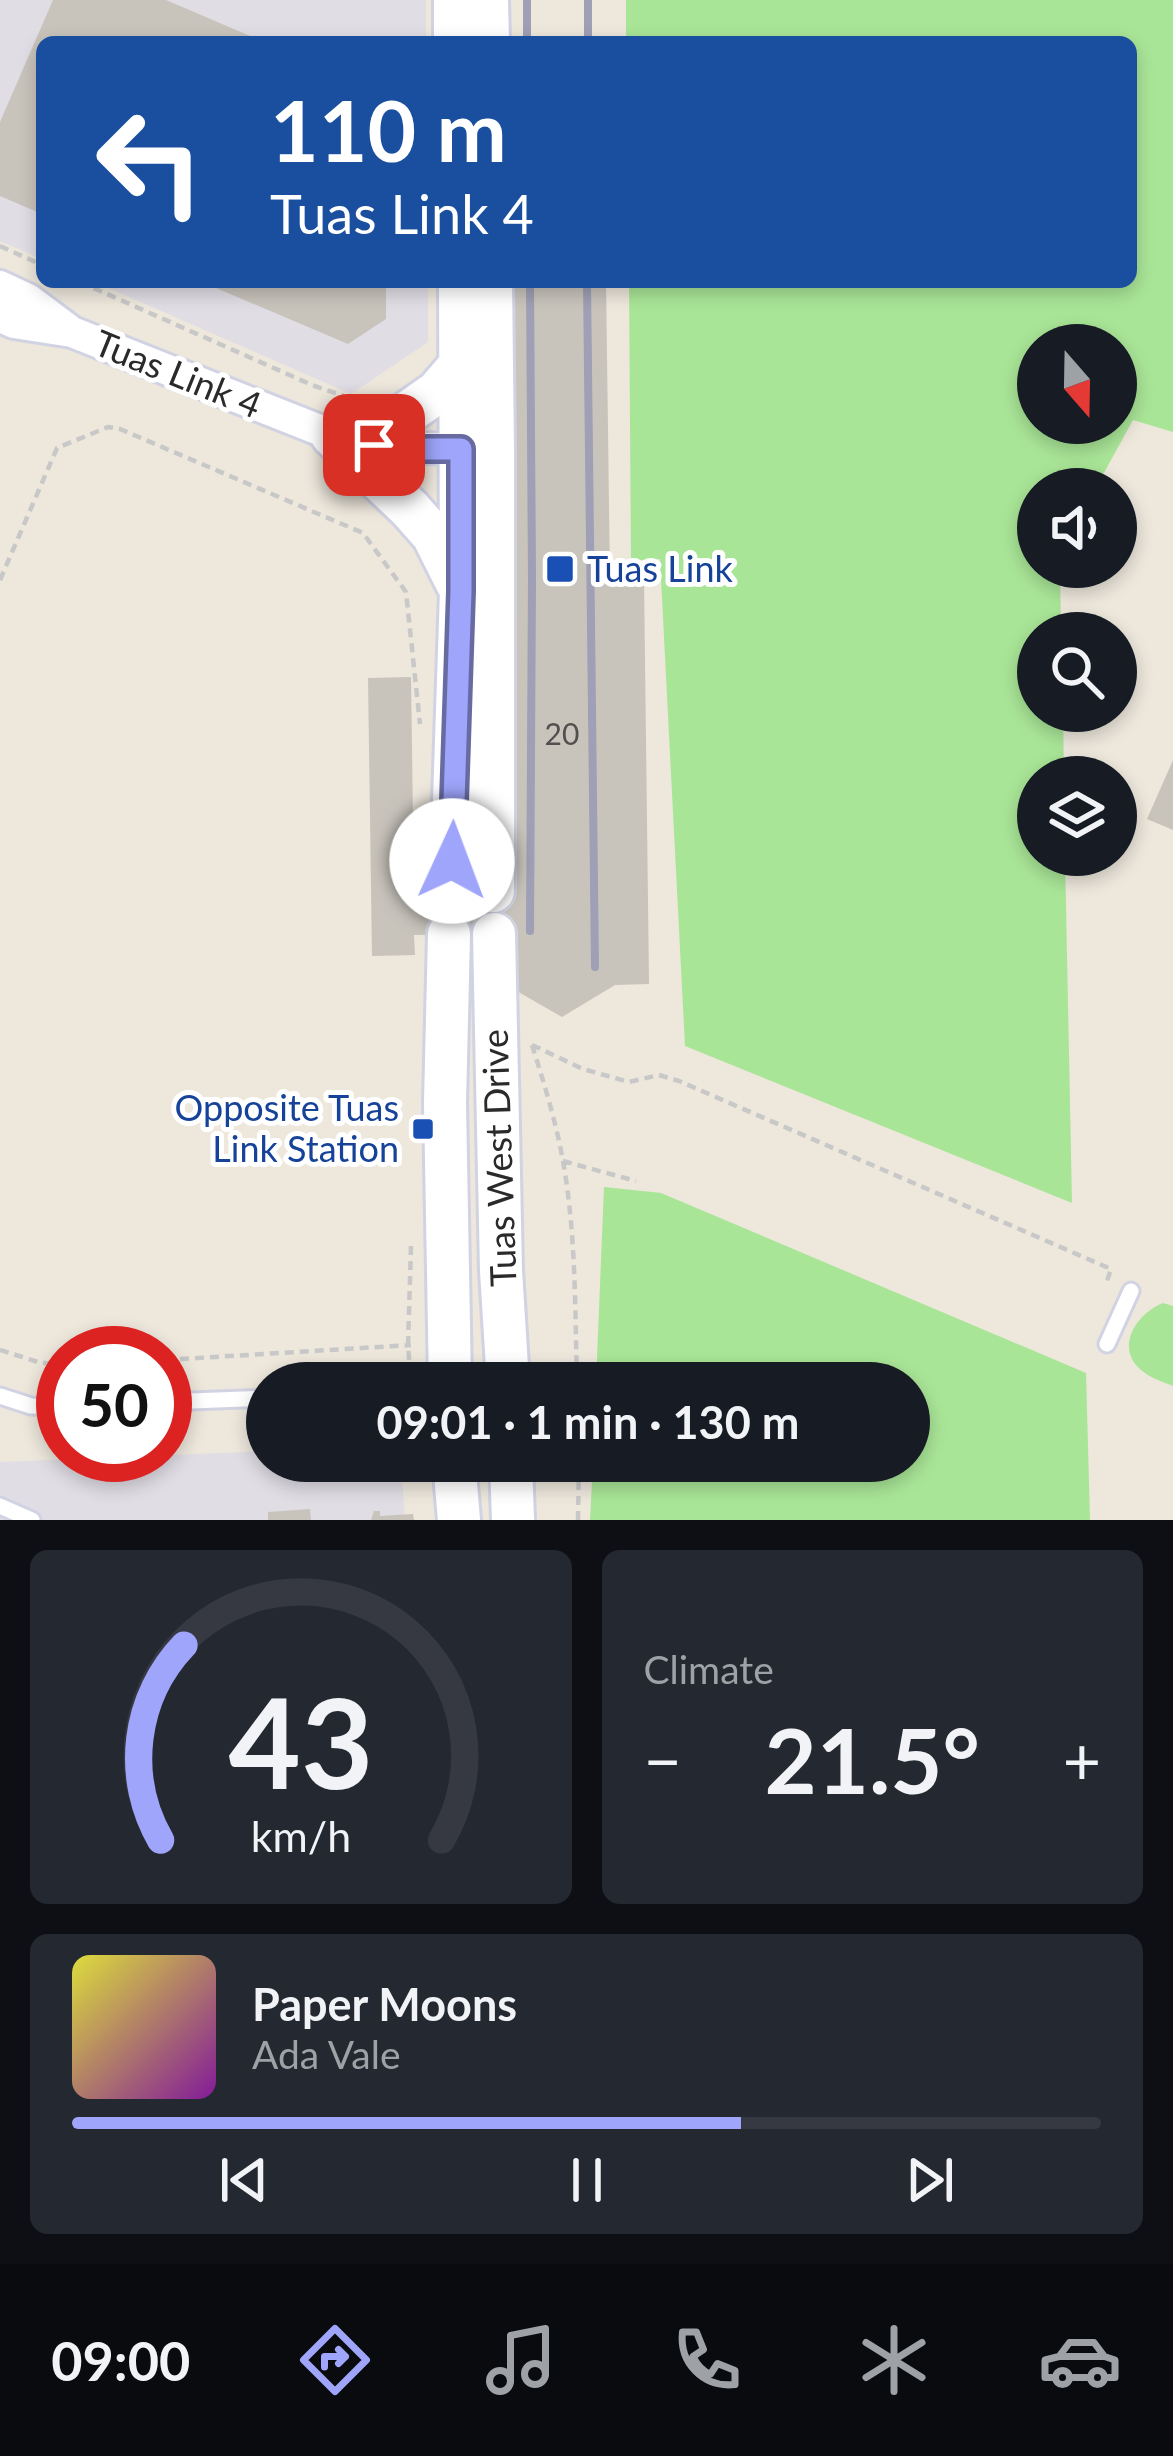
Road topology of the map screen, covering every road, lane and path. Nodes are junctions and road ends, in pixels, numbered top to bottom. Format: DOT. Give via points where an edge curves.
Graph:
graph roads {
  1 [pos="455,0"];
  2 [pos="487,0"];
  3 [pos="455,36"];
  4 [pos="488,36"];
  5 [pos="0,247"];
  6 [pos="36,262"];
  7 [pos="0,286"];
  8 [pos="94,288"];
  9 [pos="460,288"];
  10 [pos="490,288"];
  11 [pos="0,317"];
  12 [pos="72,332"];
  13 [pos="462,363"];
  14 [pos="340,416"];
  15 [pos="477,449"];
  16 [pos="0,580"];
  17 [pos="461,591"];
  18 [pos="420,724"];
  19 [pos="449,934"];
  20 [pos="494,934"];
  21 [pos="563,1161"];
  22 [pos="636,1181"];
  23 [pos="1107,1281"];
  24 [pos="1131,1291"];
  25 [pos="1107,1344"];
  26 [pos="0,1350"];
  27 [pos="192,1360"];
  28 [pos="36,1361"];
  29 [pos="354,1362"];
  30 [pos="449,1362"];
  31 [pos="507,1362"];
  32 [pos="576,1362"];
  33 [pos="0,1396"];
  34 [pos="246,1399"];
  35 [pos="192,1400"];
  36 [pos="36,1406"];
  37 [pos="456,1482"];
  38 [pos="512,1482"];
  39 [pos="579,1482"];
  40 [pos="0,1506"];
  41 [pos="32,1520"];
  42 [pos="459,1520"];
  43 [pos="513,1520"];
  44 [pos="578,1520"];
  1 -- 3 [label="main road"];
  2 -- 4 [label="main road"];
  5 -- 6 [label="path"];
  7 -- 12 [label="street, Tuas Link 4"];
  8 -- 14 [label="path" via="312,385"];
  9 -- 13 [label="main road"];
  10 -- 15 [label="main road"];
  11 -- 12 [label="street, Tuas Link 4"];
  12 -- 14 [label="street, Tuas Link 4"];
  13 -- 14 [label="main road" via="390,425"];
  13 -- 15 [label="main road"];
  14 -- 15 [label="street, Tuas Link 4" via="374,445"];
  14 -- 17 [label="main road" via="434,535"];
  15 -- 17 [label="main road"];
  15 -- 17 [label="main road" via="472,891"];
  16 -- 18 [label="path" via="57,448 119,429 363,533 406,592"];
  19 -- 30 [label="main road, Tuas West Drive"];
  20 -- 31 [label="main road, Tuas West Drive"];
  21 -- 22 [label="path"];
  21 -- 23 [label="path" via="532,1046 629,1082 659,1075 679,1081 1111,1269"];
  21 -- 32 [label="path"];
  24 -- 25 [label="lane"];
  26 -- 28 [label="path"];
  27 -- 29 [label="path"];
  33 -- 36 [label="lane"];
  34 -- 35 [label="lane"];
  37 -- 42 [label="main road"];
  38 -- 43 [label="main road"];
  39 -- 44 [label="path"];
  40 -- 41 [label="lane"];
}
